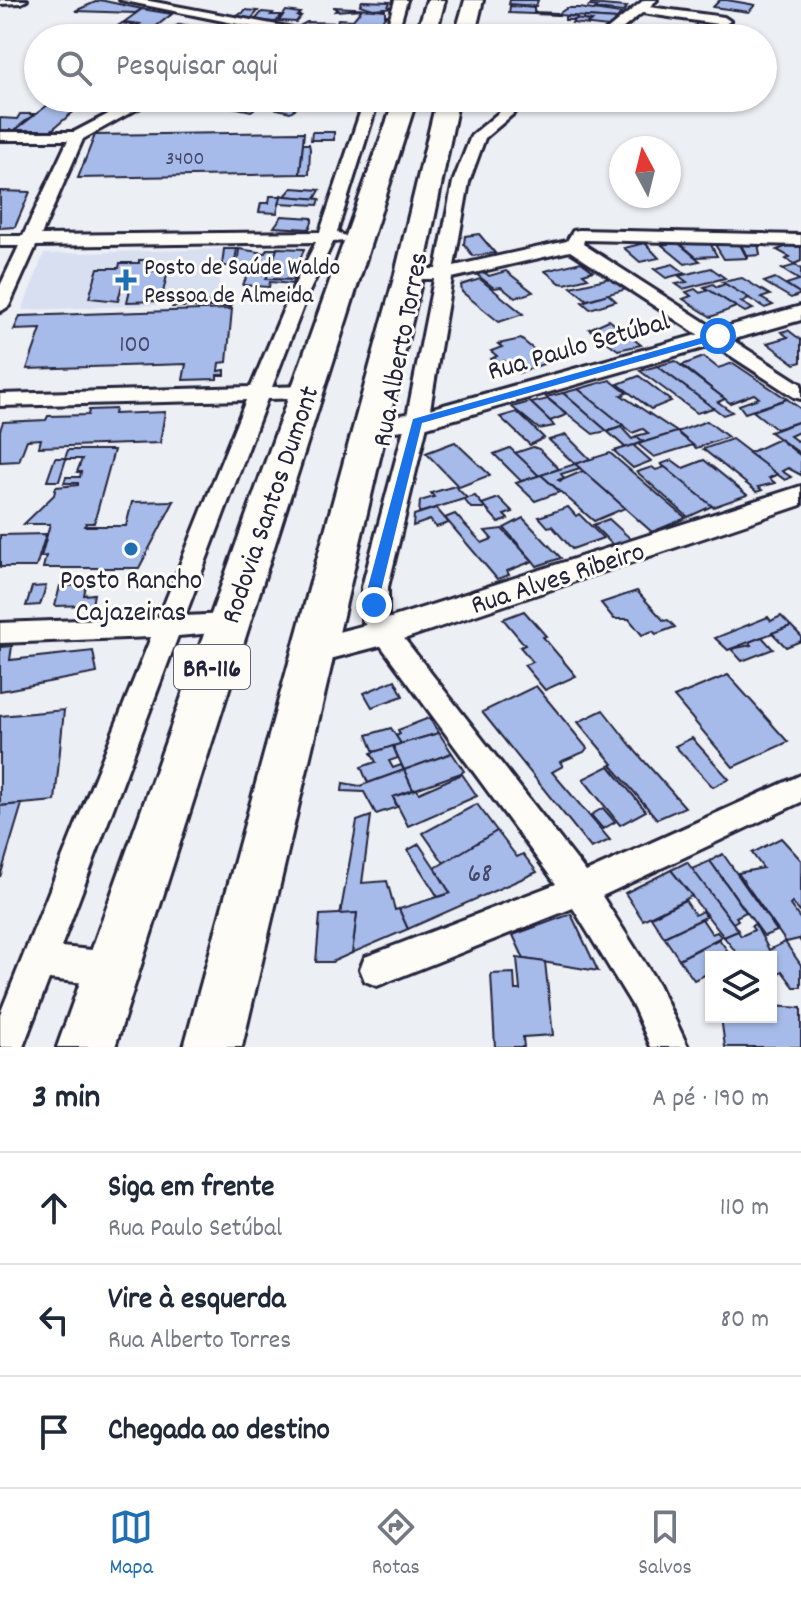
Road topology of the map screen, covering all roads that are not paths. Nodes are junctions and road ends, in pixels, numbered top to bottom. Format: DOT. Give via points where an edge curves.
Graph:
graph roads {
  1 [pos="21,0"];
  2 [pos="126,0"];
  3 [pos="181,0"];
  4 [pos="401,0"];
  5 [pos="436,0"];
  6 [pos="474,0"];
  7 [pos="651,0"];
  8 [pos="0,1"];
  9 [pos="165,8"];
  10 [pos="639,9"];
  11 [pos="724,21"];
  12 [pos="254,24"];
  13 [pos="394,24"];
  14 [pos="429,24"];
  15 [pos="468,24"];
  16 [pos="620,24"];
  17 [pos="123,112"];
  18 [pos="369,112"];
  19 [pos="400,112"];
  20 [pos="446,112"];
  21 [pos="508,112"];
  22 [pos="0,136"];
  23 [pos="77,136"];
  24 [pos="344,237"];
  25 [pos="801,240"];
  26 [pos="0,241"];
  27 [pos="30,241"];
  28 [pos="573,245"];
  29 [pos="427,274"];
  30 [pos="0,306"];
  31 [pos="801,313"];
  32 [pos="718,336"];
  33 [pos="262,391"];
  34 [pos="307,392"];
  35 [pos="801,393"];
  36 [pos="0,400"];
  37 [pos="417,421"];
  38 [pos="371,426"];
  39 [pos="801,495"];
  40 [pos="227,624"];
  41 [pos="168,628"];
  42 [pos="0,633"];
  43 [pos="383,633"];
  44 [pos="311,651"];
  45 [pos="801,788"];
  46 [pos="580,890"];
  47 [pos="39,961"];
  48 [pos="112,969"];
  49 [pos="377,969"];
  50 [pos="5,1047"];
  51 [pos="86,1047"];
  52 [pos="213,1047"];
  53 [pos="670,1047"];
  1 -- 8 [label="street"];
  2 -- 9 [label="street"];
  3 -- 9 [label="street"];
  4 -- 13 [label="street"];
  5 -- 14 [label="highway"];
  6 -- 15 [label="highway"];
  7 -- 10 [label="street"];
  9 -- 12 [label="street"];
  10 -- 11 [label="street"];
  10 -- 16 [label="street"];
  17 -- 23 [label="street"];
  18 -- 24 [label="street"];
  19 -- 24 [label="highway, Rodovia Santos Dumont / BR-116"];
  20 -- 29 [label="highway"];
  21 -- 29 [label="street, Rua Alberto Torres" via="478,136"];
  22 -- 23 [label="street"];
  23 -- 27 [label="street"];
  24 -- 27 [label="street"];
  24 -- 33 [label="street" via="299,294"];
  24 -- 34 [label="highway, Rodovia Santos Dumont / BR-116"];
  25 -- 28 [label="street" via="579,235"];
  26 -- 27 [label="street"];
  27 -- 30 [label="street"];
  28 -- 29 [label="street"];
  28 -- 32 [label="street"];
  29 -- 37 [label="street, Rua Alberto Torres"];
  29 -- 38 [label="highway"];
  31 -- 32 [label="street, Rua Paulo Setúbal"];
  32 -- 35 [label="street"];
  32 -- 37 [label="street, Rua Paulo Setúbal"];
  33 -- 34 [label="street"];
  33 -- 36 [label="street"];
  33 -- 41 [label="street"];
  34 -- 40 [label="highway, Rodovia Santos Dumont / BR-116"];
  37 -- 38 [label="street, Rua Paulo Setúbal"];
  37 -- 43 [label="street, Rua Alberto Torres" via="375,587 375,620"];
  38 -- 44 [label="highway"];
  39 -- 43 [label="street, Rua Alves Ribeiro"];
  40 -- 41 [label="street"];
  40 -- 48 [label="highway, Rodovia Santos Dumont / BR-116"];
  41 -- 42 [label="street"];
  41 -- 47 [label="street"];
  43 -- 44 [label="street, Rua Alves Ribeiro"];
  43 -- 46 [label="street"];
  44 -- 52 [label="highway"];
  45 -- 46 [label="street"];
  46 -- 49 [label="street"];
  46 -- 53 [label="street" via="646,996"];
  47 -- 48 [label="street"];
  47 -- 50 [label="street"];
  48 -- 51 [label="highway, Rodovia Santos Dumont / BR-116"];
}
